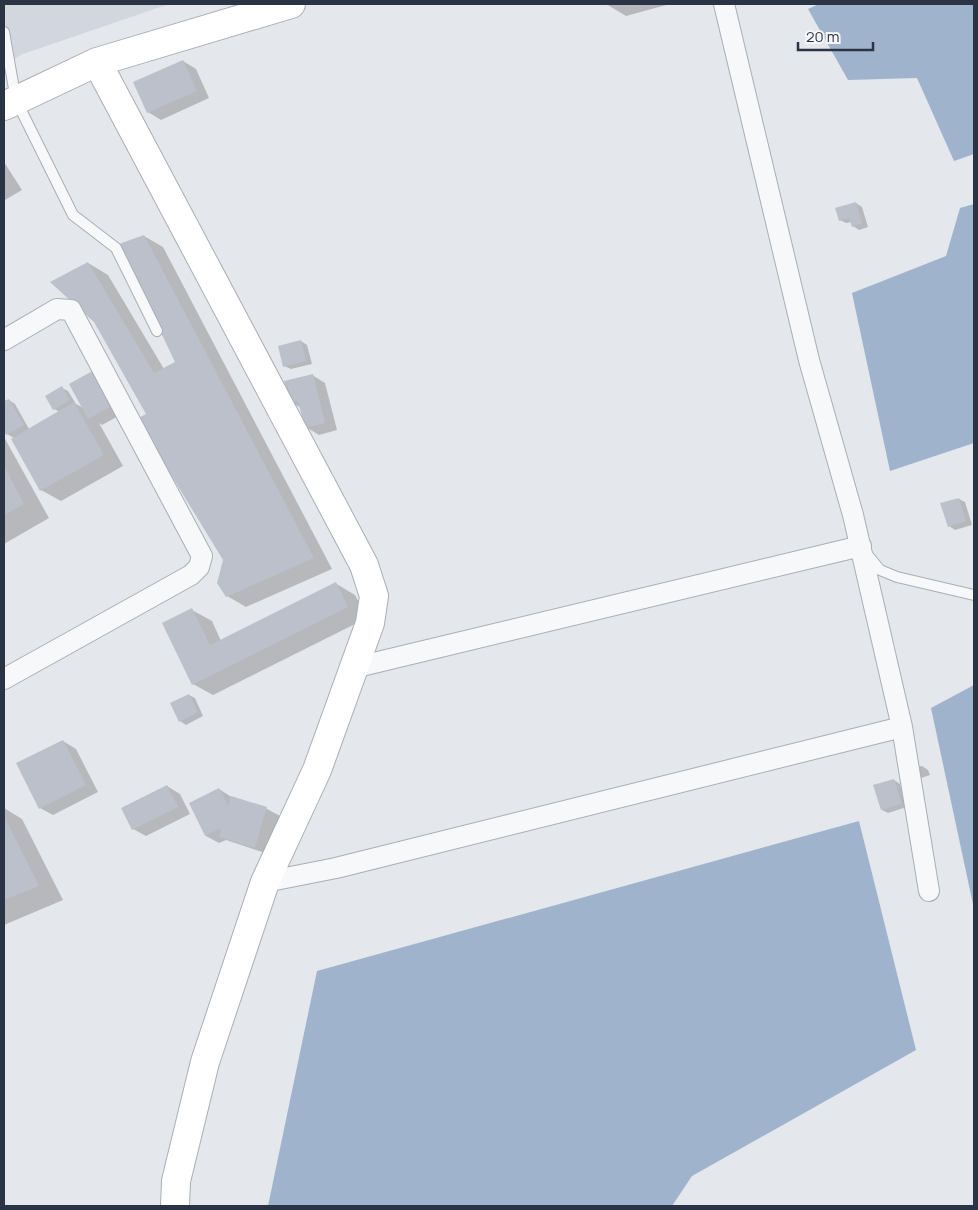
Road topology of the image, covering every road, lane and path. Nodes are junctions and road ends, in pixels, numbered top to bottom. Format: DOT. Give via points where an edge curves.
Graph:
graph roads {
  1 [pos="291,4"];
  2 [pos="724,4"];
  3 [pos="4,32"];
  4 [pos="97,62"];
  5 [pos="10,103"];
  6 [pos="157,331"];
  7 [pos="4,340"];
  8 [pos="861,546"];
  9 [pos="974,595"];
  10 [pos="354,668"];
  11 [pos="4,679"];
  12 [pos="902,727"];
  13 [pos="265,882"];
  14 [pos="929,891"];
  15 [pos="175,1206"];
  1 -- 4 [label="street"];
  2 -- 8 [label="street" via="809,360"];
  3 -- 5 [label="lane"];
  4 -- 5 [label="street"];
  4 -- 10 [label="street" via="364,565 374,596 370,623"];
  5 -- 6 [label="lane" via="73,215 116,248"];
  7 -- 11 [label="street" via="57,309 71,310 202,556 191,575"];
  8 -- 9 [label="lane" via="880,570"];
  8 -- 10 [label="street"];
  8 -- 12 [label="street"];
  10 -- 13 [label="street" via="316,770"];
  12 -- 13 [label="street" via="336,868"];
  12 -- 14 [label="street"];
  13 -- 15 [label="street" via="205,1062 176,1181"];
}
